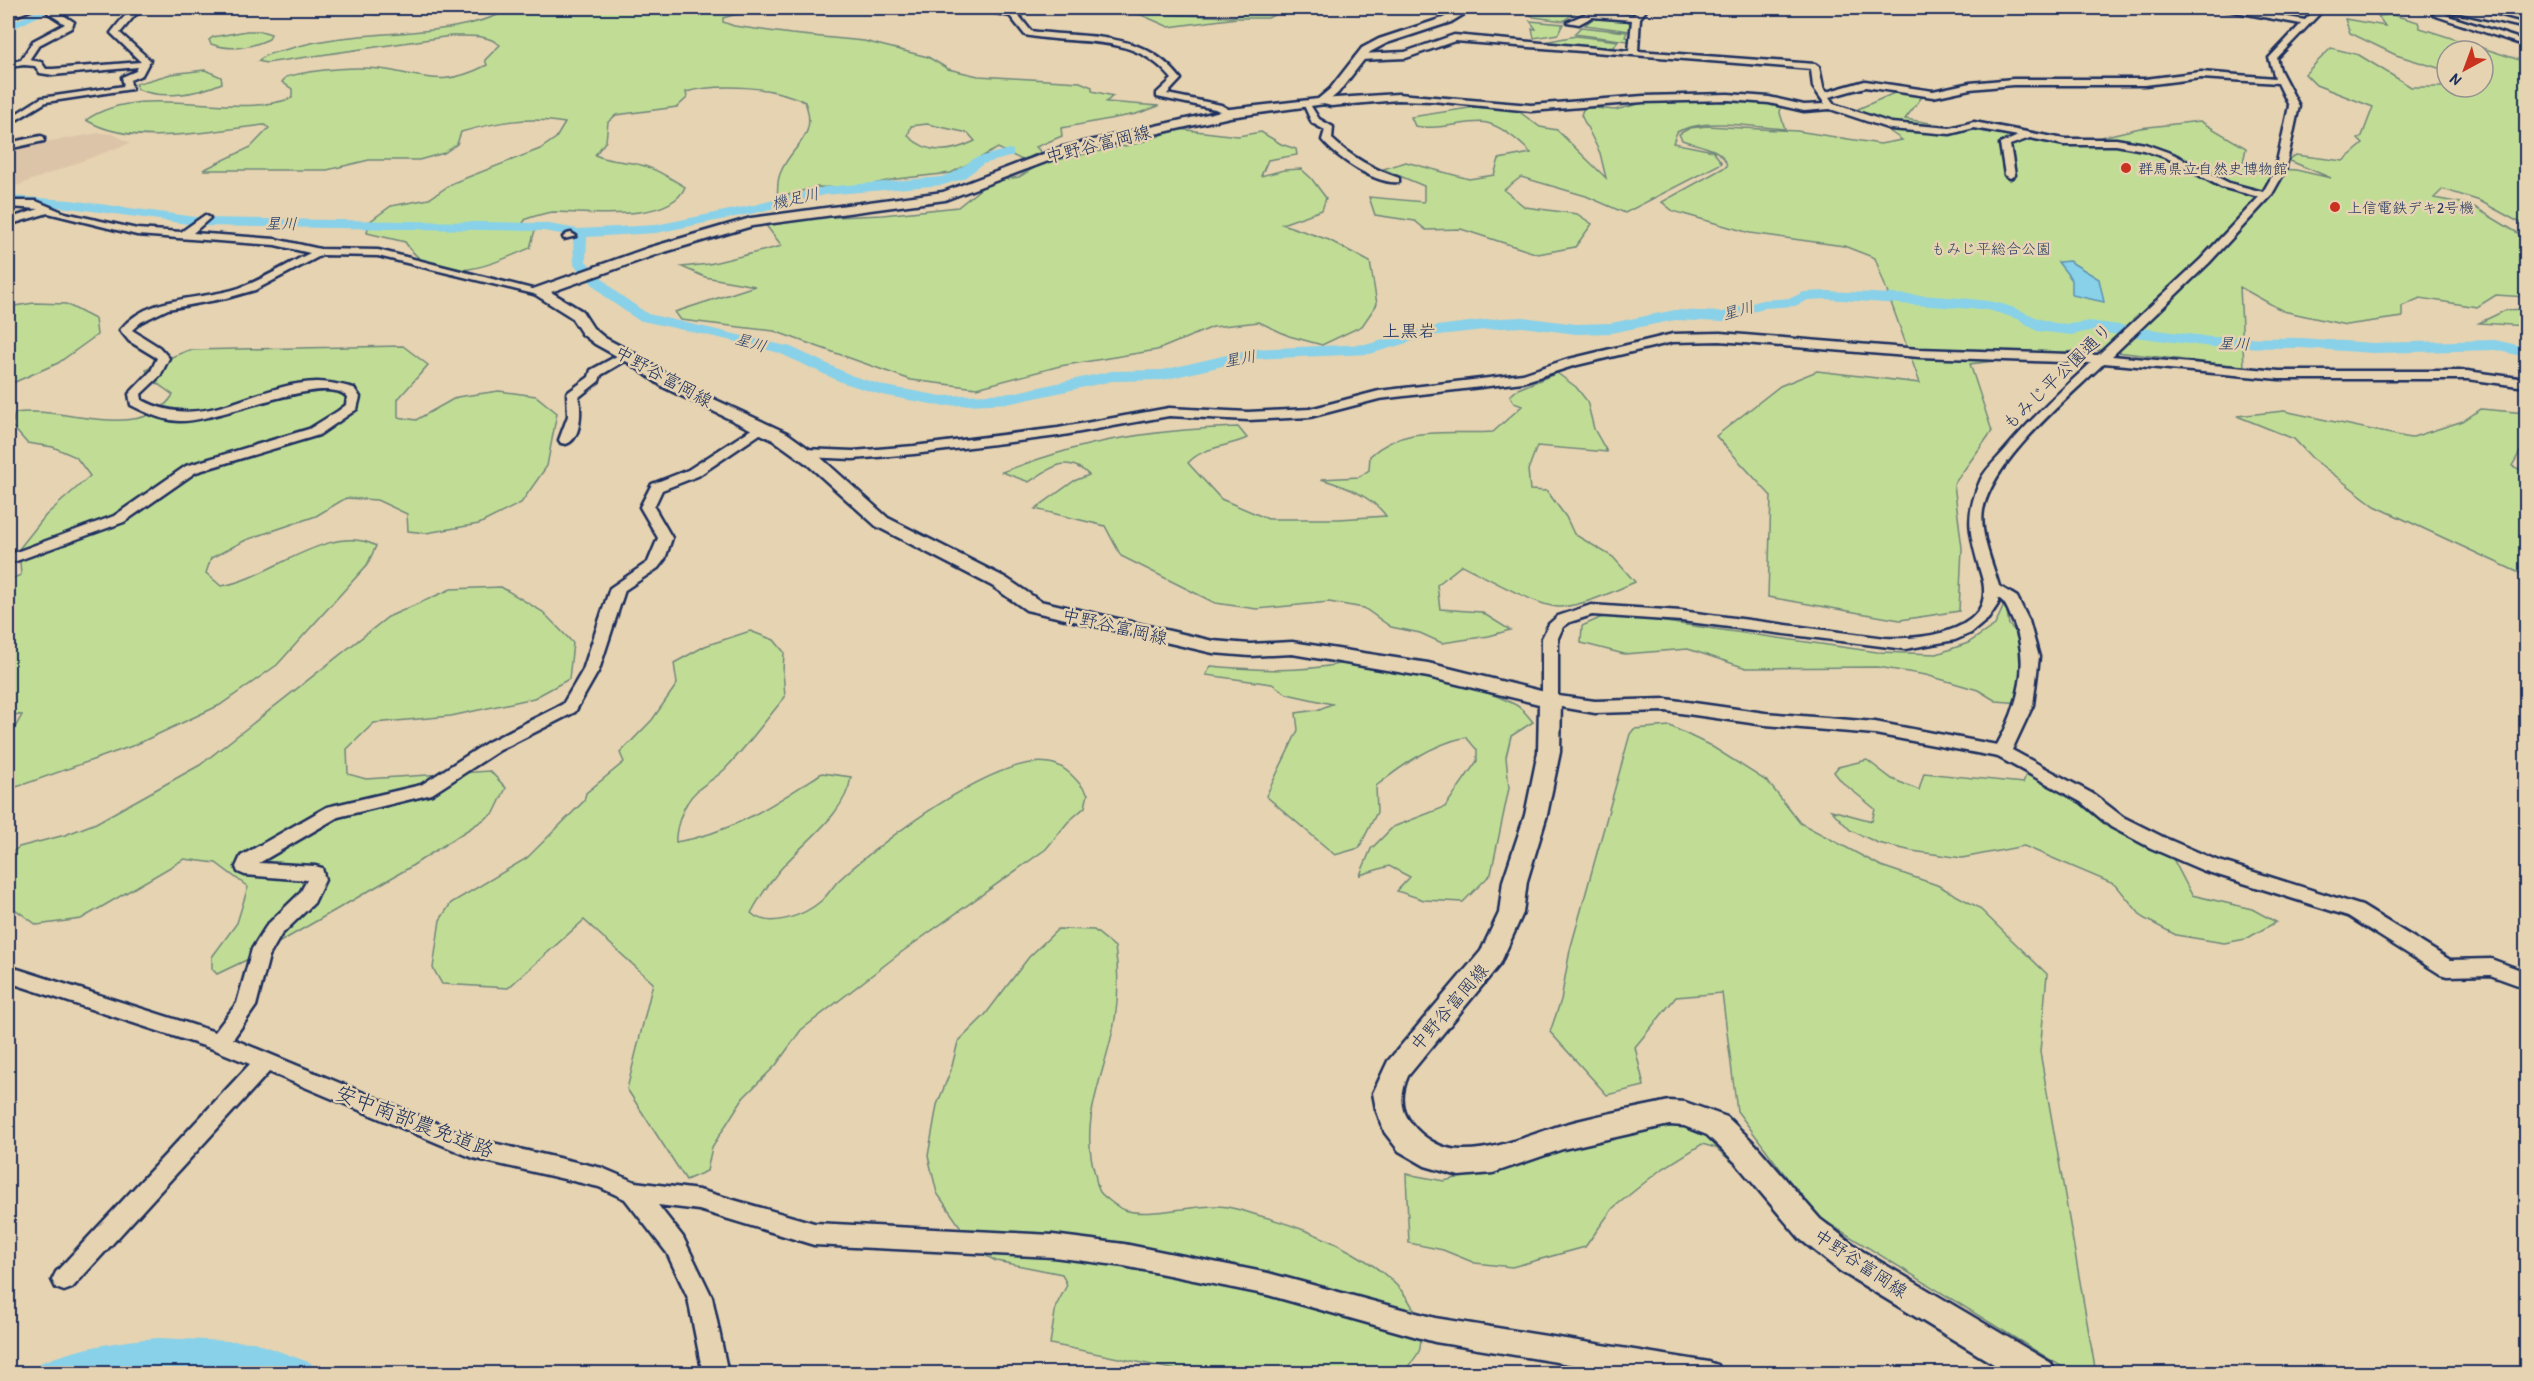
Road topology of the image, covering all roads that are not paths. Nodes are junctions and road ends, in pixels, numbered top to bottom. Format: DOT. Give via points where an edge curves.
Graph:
graph roads {
  1 [pos="24,8"];
  2 [pos="31,8"];
  3 [pos="58,8"];
  4 [pos="146,8"];
  5 [pos="977,8"];
  6 [pos="1469,8"];
  7 [pos="1644,8"];
  8 [pos="2226,8"];
  9 [pos="2299,8"];
  10 [pos="2455,8"];
  11 [pos="8,9"];
  12 [pos="2319,9"];
  13 [pos="8,16"];
  14 [pos="1636,18"];
  15 [pos="1571,22"];
  16 [pos="2306,23"];
  17 [pos="2526,26"];
  18 [pos="2526,44"];
  19 [pos="1633,54"];
  20 [pos="1359,57"];
  21 [pos="24,62"];
  22 [pos="144,64"];
  23 [pos="8,65"];
  24 [pos="2282,81"];
  25 [pos="1826,95"];
  26 [pos="1321,102"];
  27 [pos="1306,105"];
  28 [pos="1831,106"];
  29 [pos="1230,113"];
  30 [pos="8,122"];
  31 [pos="2028,135"];
  32 [pos="41,139"];
  33 [pos="8,146"];
  34 [pos="2010,175"];
  35 [pos="1395,180"];
  36 [pos="2266,196"];
  37 [pos="8,204"];
  38 [pos="50,209"];
  39 [pos="200,221"];
  40 [pos="8,222"];
  41 [pos="185,234"];
  42 [pos="320,252"];
  43 [pos="537,292"];
  44 [pos="626,354"];
  45 [pos="2104,358"];
  46 [pos="2526,383"];
  47 [pos="761,427"];
  48 [pos="566,440"];
  49 [pos="804,453"];
  50 [pos="8,560"];
  51 [pos="1992,589"];
  52 [pos="1550,700"];
  53 [pos="2001,752"];
  54 [pos="8,974"];
  55 [pos="2526,980"];
  56 [pos="219,1042"];
  57 [pos="267,1060"];
  58 [pos="633,1192"];
  59 [pos="64,1280"];
  60 [pos="716,1374"];
  61 [pos="1709,1374"];
  62 [pos="2040,1374"];
  1 -- 11 [label="street"];
  2 -- 13 [label="main road"];
  3 -- 21 [label="street" via="51,11 70,22 68,26 36,43"];
  4 -- 22 [label="street" via="132,13 115,33 146,60"];
  5 -- 29 [label="street" via="1012,14 1028,33 1140,47 1162,60 1177,79 1160,95"];
  6 -- 20 [label="main road" via="1447,20 1383,41"];
  7 -- 14 [label="street"];
  8 -- 16 [label="street"];
  9 -- 12 [label="street"];
  10 -- 17 [label="street"];
  10 -- 18 [label="street" via="2436,15"];
  12 -- 16 [label="street, もみじ平公園通り"];
  14 -- 15 [label="street" via="1590,14 1579,22"];
  14 -- 19 [label="street"];
  16 -- 24 [label="street, もみじ平公園通り" via="2274,58"];
  19 -- 20 [label="street" via="1458,37 1406,55"];
  19 -- 25 [label="street" via="1815,67 1818,87"];
  20 -- 26 [label="main road"];
  21 -- 22 [label="street" via="38,63 43,71 53,72"];
  21 -- 23 [label="street"];
  22 -- 30 [label="street" via="138,74 125,79 129,87 40,101"];
  24 -- 25 [label="street" via="2201,75 2135,83 2002,83 1933,94 1865,84"];
  24 -- 36 [label="street, もみじ平公園通り" via="2294,105 2280,171"];
  25 -- 28 [label="street"];
  26 -- 27 [label="main road, 中野谷富岡線"];
  26 -- 28 [label="street" via="1398,97 1531,108 1728,97 1804,108"];
  27 -- 29 [label="main road, 中野谷富岡線"];
  27 -- 35 [label="street" via="1316,121 1330,129 1327,140 1344,158"];
  28 -- 31 [label="street" via="1890,126 1950,131 1974,125"];
  29 -- 43 [label="main road, 中野谷富岡線" via="1063,151 945,196 751,222"];
  31 -- 34 [label="street" via="2005,144"];
  31 -- 36 [label="street" via="2064,142 2116,142 2145,147 2225,185"];
  32 -- 33 [label="street"];
  36 -- 45 [label="street, もみじ平公園通り"];
  37 -- 38 [label="street" via="36,204"];
  38 -- 40 [label="street"];
  38 -- 41 [label="street" via="137,232"];
  39 -- 41 [label="street"];
  41 -- 42 [label="street" via="275,242"];
  42 -- 43 [label="street" via="378,253"];
  42 -- 50 [label="street" via="241,291 157,309 134,320 126,330 129,337 147,343 163,358 157,373 135,394 136,402 146,410 179,418 228,410 312,386 327,386 349,391 354,397 352,406 303,436 190,469 118,519"];
  43 -- 44 [label="main road, 中野谷富岡線" via="572,310 593,336"];
  44 -- 47 [label="main road, 中野谷富岡線" via="678,388"];
  44 -- 48 [label="street" via="608,369 595,373 595,378 572,396 575,416"];
  45 -- 46 [label="street" via="2279,375 2468,375"];
  45 -- 49 [label="street" via="1919,353 1720,337 1673,338 1523,378 1379,395 1310,413 1248,416 1169,412 1058,432 914,450 853,455"];
  45 -- 51 [label="street, もみじ平公園通り" via="2038,419 1989,477 1976,511 1976,528"];
  47 -- 49 [label="main road, 中野谷富岡線"];
  47 -- 56 [label="street" via="693,473 657,487 651,495 647,507 665,538 660,557 656,565 618,588 591,670 569,708 494,746 426,790 333,812 248,861 245,867 252,870 315,873 316,880 308,898 274,930 259,955 246,1006"];
  49 -- 52 [label="main road, 中野谷富岡線" via="882,522 999,582 1044,610 1213,647 1292,648 1428,670"];
  51 -- 52 [label="street" via="1987,609 1965,630 1905,644 1640,612 1591,610 1557,624 1550,638"];
  51 -- 53 [label="street" via="2009,597 2021,621 2031,657 2025,705"];
  52 -- 53 [label="street" via="1595,706 1666,705 1765,719 1875,728"];
  52 -- 62 [label="main road, 中野谷富岡線" via="1549,752 1536,815 1515,881 1511,913 1491,957 1398,1069 1388,1093 1395,1124 1409,1142 1435,1157 1459,1163 1493,1160 1563,1137 1669,1113 1685,1114 1717,1126 1810,1229 1851,1261"];
  53 -- 55 [label="street" via="2087,798 2116,822 2158,843 2209,865 2355,911 2447,968 2491,967"];
  54 -- 56 [label="street, 安中南部農免道路"];
  56 -- 57 [label="street, 安中南部農免道路"];
  57 -- 58 [label="street, 安中南部農免道路" via="473,1148 602,1178"];
  57 -- 59 [label="street"];
  58 -- 60 [label="street, 安中南部農免道路" via="675,1245 700,1297"];
  58 -- 61 [label="street" via="699,1200 814,1234 1053,1246 1124,1255 1268,1284 1435,1330"];
}
